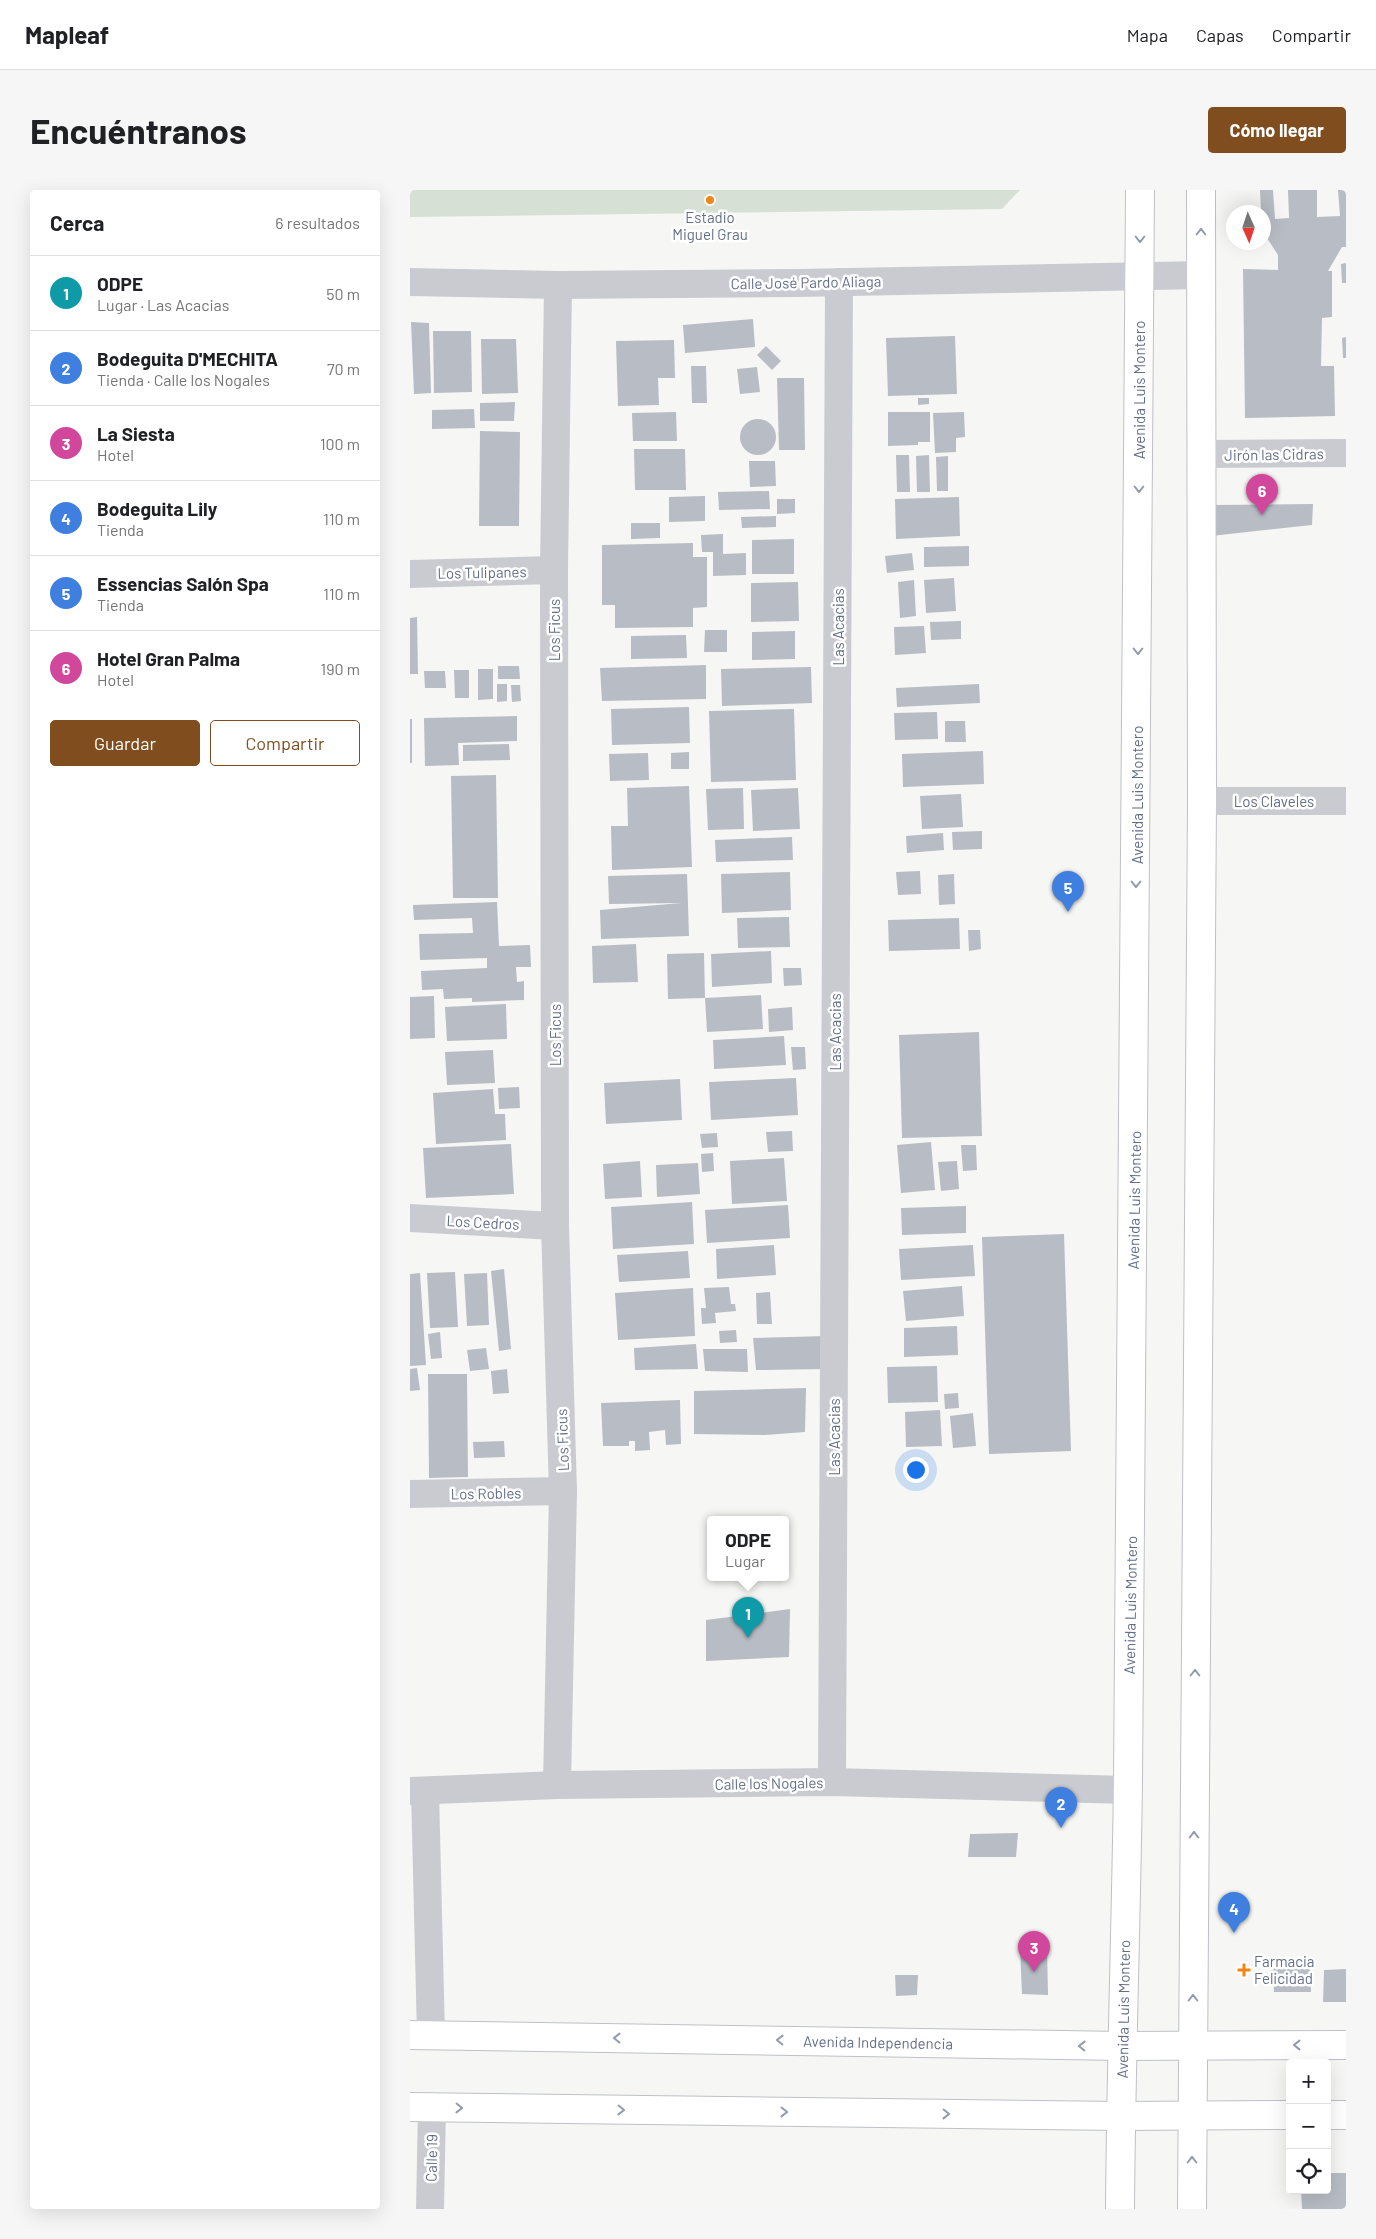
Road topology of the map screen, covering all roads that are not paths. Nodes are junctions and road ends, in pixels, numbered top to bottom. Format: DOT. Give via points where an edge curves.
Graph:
graph roads {
  1 [pos="1140,190"];
  2 [pos="1201,190"];
  3 [pos="1140,275"];
  4 [pos="1201,275"];
  5 [pos="410,282"];
  6 [pos="840,282"];
  7 [pos="558,285"];
  8 [pos="1346,453"];
  9 [pos="1201,454"];
  10 [pos="554,570"];
  11 [pos="410,574"];
  12 [pos="1202,801"];
  13 [pos="1346,801"];
  14 [pos="410,1218"];
  15 [pos="556,1226"];
  16 [pos="563,1491"];
  17 [pos="410,1494"];
  18 [pos="832,1782"];
  19 [pos="557,1785"];
  20 [pos="1128,1790"];
  21 [pos="418,1791"];
  22 [pos="420,2035"];
  23 [pos="1346,2045"];
  24 [pos="1122,2046"];
  25 [pos="1192,2046"];
  26 [pos="421,2107"];
  27 [pos="1331,2115"];
  28 [pos="1346,2115"];
  29 [pos="1121,2116"];
  30 [pos="1192,2116"];
  31 [pos="1286,2116"];
  32 [pos="430,2209"];
  33 [pos="1120,2209"];
  34 [pos="1192,2209"];
  1 -- 3 [label="main road, Avenida Luis Montero, one-way"];
  4 -- 2 [label="main road, one-way"];
  3 -- 4 [label="street, Calle José Pardo Aliaga"];
  3 -- 6 [label="street, Calle José Pardo Aliaga"];
  3 -- 20 [label="main road, Avenida Luis Montero, one-way"];
  4 -- 9 [label="main road"];
  5 -- 7 [label="street, Calle José Pardo Aliaga"];
  6 -- 7 [label="street, Calle José Pardo Aliaga"];
  6 -- 18 [label="street, Las Acacias"];
  7 -- 10 [label="street, Los Ficus"];
  8 -- 9 [label="street, Jirón las Cidras"];
  9 -- 12 [label="main road"];
  10 -- 11 [label="street, Los Tulipanes"];
  10 -- 15 [label="street, Los Ficus"];
  12 -- 13 [label="street, Los Claveles"];
  25 -- 12 [label="main road, one-way"];
  14 -- 15 [label="street, Los Cedros"];
  15 -- 16 [label="street, Los Ficus"];
  16 -- 17 [label="street, Los Robles"];
  16 -- 19 [label="street, Los Ficus"];
  18 -- 19 [label="street, Calle los Nogales"];
  18 -- 20 [label="street, Calle los Nogales"];
  19 -- 21 [label="street, Calle los Nogales"];
  20 -- 24 [label="main road, Avenida Luis Montero"];
  21 -- 22 [label="street"];
  24 -- 22 [label="main road, Avenida Independencia, one-way"];
  23 -- 25 [label="main road, Avenida Independencia, one-way"];
  24 -- 25 [label="main road, Avenida Independencia"];
  24 -- 29 [label="main road, Avenida Luis Montero"];
  25 -- 30 [label="main road"];
  26 -- 29 [label="main road, one-way"];
  26 -- 32 [label="street, Calle 19"];
  27 -- 28 [label="main road"];
  29 -- 30 [label="main road"];
  29 -- 33 [label="main road, Avenida Luis Montero"];
  30 -- 31 [label="main road"];
  34 -- 30 [label="main road, one-way"];
}
